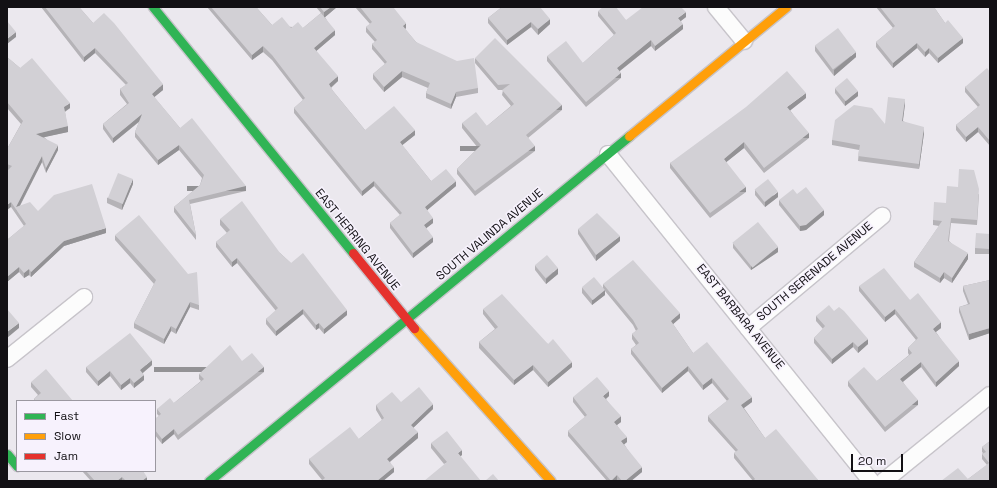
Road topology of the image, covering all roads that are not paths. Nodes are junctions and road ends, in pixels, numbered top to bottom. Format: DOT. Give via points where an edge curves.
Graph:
graph roads {
  1 [pos="153,7"];
  2 [pos="716,7"];
  3 [pos="786,7"];
  4 [pos="744,41"];
  5 [pos="608,154"];
  6 [pos="882,216"];
  7 [pos="84,297"];
  8 [pos="407,320"];
  9 [pos="748,328"];
  10 [pos="7,360"];
  11 [pos="990,395"];
  12 [pos="7,454"];
  13 [pos="16,465"];
  14 [pos="209,481"];
  15 [pos="551,481"];
  16 [pos="872,481"];
  17 [pos="884,481"];
  1 -- 8 [label="main road, EAST HERRING AVENUE"];
  2 -- 4 [label="street"];
  3 -- 4 [label="main road, SOUTH VALINDA AVENUE"];
  4 -- 5 [label="main road, SOUTH VALINDA AVENUE"];
  5 -- 8 [label="main road, SOUTH VALINDA AVENUE"];
  5 -- 9 [label="street, EAST BARBARA AVENUE"];
  6 -- 9 [label="street, SOUTH SERENADE AVENUE"];
  7 -- 10 [label="street"];
  8 -- 14 [label="main road, SOUTH VALINDA AVENUE"];
  8 -- 15 [label="main road, EAST HERRING AVENUE"];
  9 -- 16 [label="street, EAST BARBARA AVENUE"];
  11 -- 17 [label="street"];
  12 -- 13 [label="main road"];
}
